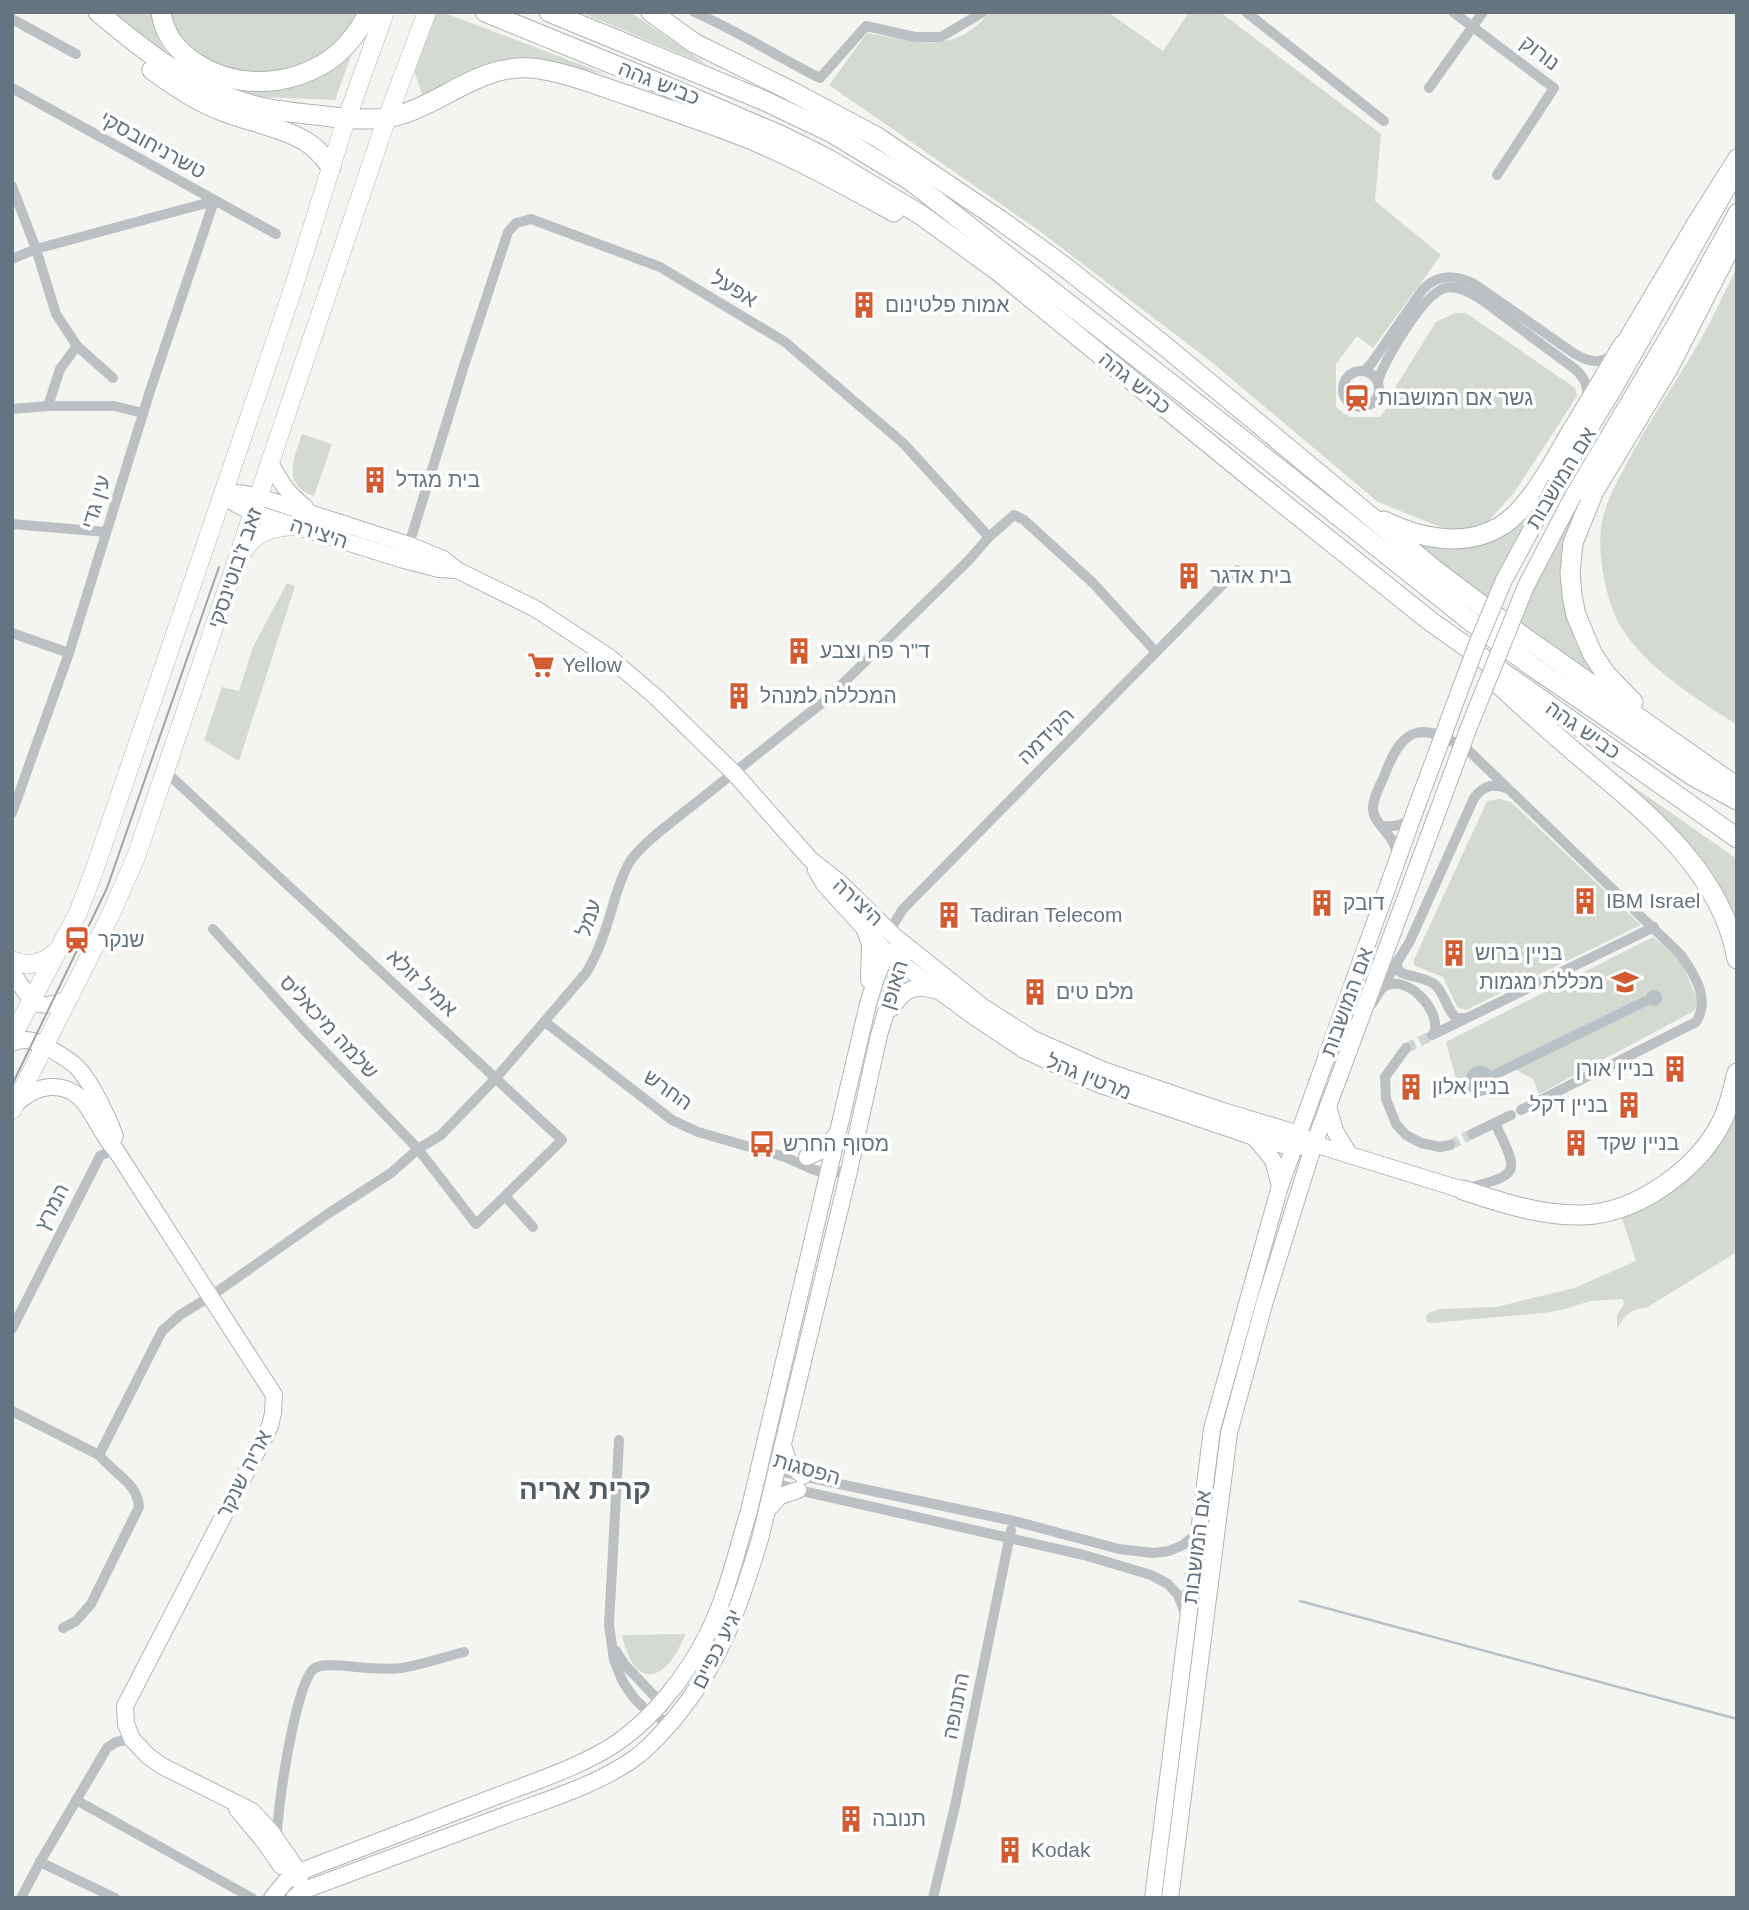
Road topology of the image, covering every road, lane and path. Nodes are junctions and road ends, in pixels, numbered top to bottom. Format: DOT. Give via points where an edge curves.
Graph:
graph roads {
  1 [pos="96,12"];
  2 [pos="161,12"];
  3 [pos="369,12"];
  4 [pos="385,12"];
  5 [pos="427,12"];
  6 [pos="485,12"];
  7 [pos="549,12"];
  8 [pos="651,12"];
  9 [pos="694,12"];
  10 [pos="983,12"];
  11 [pos="1246,12"];
  12 [pos="1453,12"];
  13 [pos="1483,12"];
  14 [pos="12,19"];
  15 [pos="1472,27"];
  16 [pos="76,54"];
  17 [pos="12,88"];
  18 [pos="1429,88"];
  19 [pos="347,117"];
  20 [pos="387,118"];
  21 [pos="1384,121"];
  22 [pos="1737,158"];
  23 [pos="331,167"];
  24 [pos="1737,171"];
  25 [pos="1497,175"];
  26 [pos="12,186"];
  27 [pos="214,201"];
  28 [pos="1737,212"];
  29 [pos="276,234"];
  30 [pos="1737,234"];
  31 [pos="36,249"];
  32 [pos="12,259"];
  33 [pos="1008,279"];
  34 [pos="1623,345"];
  35 [pos="77,346"];
  36 [pos="1364,371"];
  37 [pos="113,378"];
  38 [pos="1378,381"];
  39 [pos="48,406"];
  40 [pos="12,409"];
  41 [pos="143,414"];
  42 [pos="1583,414"];
  43 [pos="271,464"];
  44 [pos="223,494"];
  45 [pos="257,505"];
  46 [pos="1364,511"];
  47 [pos="316,515"];
  48 [pos="12,524"];
  49 [pos="296,526"];
  50 [pos="106,532"];
  51 [pos="989,537"];
  52 [pos="406,553"];
  53 [pos="234,568"];
  54 [pos="1237,570"];
  55 [pos="1430,621"];
  56 [pos="12,633"];
  57 [pos="1156,652"];
  58 [pos="69,653"];
  59 [pos="1702,763"];
  60 [pos="1487,768"];
  61 [pos="166,772"];
  62 [pos="734,774"];
  63 [pos="1737,787"];
  64 [pos="1510,790"];
  65 [pos="1474,798"];
  66 [pos="1737,800"];
  67 [pos="12,813"];
  68 [pos="1414,815"];
  69 [pos="1382,826"];
  70 [pos="1737,838"];
  71 [pos="810,859"];
  72 [pos="1398,861"];
  73 [pos="1654,927"];
  74 [pos="864,928"];
  75 [pos="213,929"];
  76 [pos="893,935"];
  77 [pos="57,951"];
  78 [pos="887,953"];
  79 [pos="904,955"];
  80 [pos="1737,959"];
  81 [pos="12,960"];
  82 [pos="1397,961"];
  83 [pos="12,972"];
  84 [pos="1380,991"];
  85 [pos="940,992"];
  86 [pos="69,998"];
  87 [pos="32,1000"];
  88 [pos="867,1004"];
  89 [pos="1467,1018"];
  90 [pos="545,1023"];
  91 [pos="1355,1033"];
  92 [pos="879,1035"];
  93 [pos="12,1037"];
  94 [pos="12,1043"];
  95 [pos="45,1046"];
  96 [pos="1406,1048"];
  97 [pos="1737,1073"];
  98 [pos="496,1078"];
  99 [pos="1311,1103"];
  100 [pos="1328,1106"];
  101 [pos="14,1107"];
  102 [pos="1496,1122"];
  103 [pos="1276,1127"];
  104 [pos="836,1134"];
  105 [pos="1472,1134"];
  106 [pos="1255,1137"];
  107 [pos="1297,1141"];
  108 [pos="1314,1144"];
  109 [pos="1450,1145"];
  110 [pos="116,1149"];
  111 [pos="418,1149"];
  112 [pos="1349,1154"];
  113 [pos="785,1157"];
  114 [pos="807,1157"];
  115 [pos="829,1167"];
  116 [pos="849,1171"];
  117 [pos="1280,1186"];
  118 [pos="1464,1190"];
  119 [pos="505,1196"];
  120 [pos="533,1227"];
  121 [pos="211,1296"];
  122 [pos="12,1329"];
  123 [pos="12,1411"];
  124 [pos="619,1440"];
  125 [pos="783,1446"];
  126 [pos="99,1455"];
  127 [pos="757,1474"];
  128 [pos="775,1477"];
  129 [pos="801,1483"];
  130 [pos="767,1511"];
  131 [pos="1014,1521"];
  132 [pos="1200,1531"];
  133 [pos="1009,1537"];
  134 [pos="1188,1621"];
  135 [pos="63,1629"];
  136 [pos="464,1652"];
  137 [pos="655,1708"];
  138 [pos="670,1723"];
  139 [pos="132,1739"];
  140 [pos="76,1800"];
  141 [pos="232,1802"];
  142 [pos="252,1811"];
  143 [pos="278,1814"];
  144 [pos="277,1847"];
  145 [pos="327,1861"];
  146 [pos="40,1862"];
  147 [pos="294,1875"];
  148 [pos="298,1894"];
  149 [pos="273,1896"];
  150 [pos="21,1898"];
  151 [pos="115,1898"];
  152 [pos="251,1898"];
  153 [pos="933,1898"];
  154 [pos="1153,1898"];
  155 [pos="1170,1898"];
  1 -- 19 [label="highway" via="165,64 219,93 273,110"];
  1 -- 23 [label="highway" via="149,68 192,99 294,136 314,148"];
  2 -- 3 [label="highway" via="167,33 188,58 217,75 253,82 292,78 326,63 353,38"];
  4 -- 19 [label="main road, זאב ז'בוטינסקי"];
  5 -- 20 [label="main road, זאב ז'בוטינסקי"];
  6 -- 33 [label="highway, כביש גהה" via="730,113 828,159 921,215"];
  7 -- 66 [label="highway, כביש גהה" via="810,122 911,180 1473,623 1692,776"];
  8 -- 46 [label="highway" via="694,43 877,137 1000,220 1161,343"];
  9 -- 10 [label="street" via="820,79 866,26 915,37 941,37"];
  11 -- 21 [label="street"];
  12 -- 15 [label="street, נורוק"];
  13 -- 15 [label="street"];
  14 -- 16 [label="street"];
  15 -- 18 [label="street"];
  15 -- 25 [label="street, נורוק" via="1554,88"];
  17 -- 27 [label="street, טשרניחובסקי"];
  19 -- 20 [label="highway"];
  19 -- 23 [label="main road, זאב ז'בוטינסקי"];
  20 -- 33 [label="highway" via="499,70 553,71 739,135 794,160"];
  20 -- 43 [label="main road, זאב ז'בוטינסקי"];
  22 -- 34 [label="street"];
  23 -- 44 [label="main road, זאב ז'בוטינסקי"];
  24 -- 68 [label="street, אם המושבות, bridge" via="1504,580"];
  26 -- 31 [label="street"];
  27 -- 29 [label="street, טשרניחובסקי"];
  27 -- 31 [label="street"];
  27 -- 41 [label="street, עין גדי"];
  28 -- 91 [label="street, אם המושבות, bridge" via="1526,586"];
  30 -- 59 [label="highway" via="1669,367 1594,491 1577,530 1570,573 1576,615 1605,673"];
  31 -- 32 [label="street"];
  31 -- 35 [label="street" via="56,314"];
  33 -- 55 [label="highway, כביש גהה"];
  34 -- 36 [label="street" via="1608,359 1588,360 1473,283 1448,276 1423,289"];
  34 -- 42 [label="highway"];
  35 -- 37 [label="street"];
  35 -- 39 [label="street" via="60,369"];
  36 -- 38 [label="street"];
  36 -- 38 [label="street" via="1352,373 1345,382 1343,393 1348,403 1370,406 1380,392"];
  38 -- 42 [label="street" via="1385,361 1422,307 1438,291 1452,288 1482,300 1583,376 1588,391"];
  39 -- 40 [label="street"];
  39 -- 41 [label="street" via="114,406"];
  41 -- 50 [label="street, עין גדי"];
  42 -- 46 [label="highway" via="1534,491 1510,519 1490,532 1444,539 1390,524"];
  43 -- 45 [label="main road, זאב ז'בוטינסקי"];
  43 -- 47 [label="street" via="290,494"];
  44 -- 45 [label="street, היצירה" via="236,504"];
  44 -- 77 [label="main road, זאב ז'בוטינסקי" via="94,871"];
  45 -- 47 [label="street, היצירה"];
  45 -- 49 [label="street, היצירה"];
  45 -- 53 [label="main road, זאב ז'בוטינסקי"];
  46 -- 59 [label="highway" via="1521,635"];
  47 -- 52 [label="street, היצירה"];
  48 -- 50 [label="street"];
  49 -- 52 [label="street, היצירה"];
  49 -- 53 [label="main road" via="272,528 256,536"];
  50 -- 58 [label="street, עין גדי"];
  51 -- 52 [label="street, אפעל" via="903,443 785,342 660,267 531,219 516,223 508,232"];
  51 -- 57 [label="street" via="1014,515 1024,520 1093,583"];
  51 -- 62 [label="street, עמל" via="827,699"];
  52 -- 62 [label="street, היצירה" via="443,559 609,657"];
  53 -- 61 [label="main road, זאב ז'בוטינסקי"];
  54 -- 57 [label="street, הקידמה"];
  55 -- 70 [label="highway, כביש גהה"];
  55 -- 80 [label="highway" via="1680,848 1719,907"];
  56 -- 58 [label="street"];
  57 -- 76 [label="street, הקידמה" via="904,908 893,925"];
  58 -- 67 [label="street, עין גדי"];
  59 -- 63 [label="highway"];
  60 -- 64 [label="street"];
  60 -- 65 [label="street"];
  60 -- 69 [label="street" via="1451,739 1423,731 1408,736 1392,754 1374,802 1373,811"];
  61 -- 86 [label="main road, זאב ז'בוטינסקי" via="126,884"];
  61 -- 98 [label="street, אמיל זולא"];
  62 -- 71 [label="street, היצירה"];
  62 -- 90 [label="street, עמל" via="659,832 631,860 595,958"];
  64 -- 65 [label="street" via="1487,786"];
  64 -- 73 [label="street"];
  65 -- 82 [label="street"];
  68 -- 69 [label="street" via="1402,825"];
  68 -- 72 [label="street, אם המושבות"];
  69 -- 72 [label="street" via="1395,845"];
  71 -- 74 [label="street, היצירה" via="824,884"];
  71 -- 76 [label="street, היצירה"];
  72 -- 99 [label="street, אם המושבות"];
  73 -- 89 [label="street"];
  73 -- 102 [label="street" via="1681,955 1702,994 1704,1004 1696,1021"];
  74 -- 78 [label="street, היצירה"];
  74 -- 88 [label="street" via="871,960"];
  75 -- 111 [label="street, שלמה מיכאליס"];
  76 -- 79 [label="street, היצירה"];
  77 -- 81 [label="main road" via="45,961 31,964"];
  77 -- 87 [label="main road, זאב ז'בוטינסקי"];
  78 -- 79 [label="street, מרטין גהל"];
  78 -- 88 [label="street, האופן"];
  79 -- 85 [label="street, מרטין גהל"];
  79 -- 92 [label="street, האופן"];
  79 -- 103 [label="street, מרטין גהל" via="1033,1039 1103,1070"];
  82 -- 84 [label="street"];
  82 -- 89 [label="street" via="1400,972 1438,987 1456,1018"];
  83 -- 87 [label="street"];
  84 -- 89 [label="street" via="1389,983 1418,992 1436,1020 1431,1035"];
  84 -- 91 [label="street"];
  85 -- 92 [label="street" via="905,991"];
  85 -- 106 [label="street, מרטין גהל" via="1024,1050 1098,1084"];
  86 -- 87 [label="street" via="52,1006"];
  86 -- 95 [label="main road, זאב ז'בוטינסקי"];
  87 -- 93 [label="main road, זאב ז'בוטינסקי"];
  88 -- 104 [label="street, האופן"];
  90 -- 98 [label="street, עמל"];
  90 -- 113 [label="street, החרש" via="672,1120"];
  91 -- 100 [label="street, אם המושבות"];
  92 -- 116 [label="street, האופן"];
  94 -- 95 [label="street, אריה שנקר" via="27,1039"];
  95 -- 101 [label="main road, זאב ז'בוטינסקי"];
  95 -- 110 [label="street, אריה שנקר" via="79,1069 115,1135"];
  96 -- 109 [label="street" via="1385,1077 1386,1099 1396,1124 1421,1143"];
  97 -- 118 [label="highway" via="1723,1119 1697,1158 1654,1192 1631,1203 1584,1215 1525,1209"];
  98 -- 111 [label="street, עמל" via="441,1135"];
  98 -- 119 [label="street, אמיל זולא" via="562,1140"];
  99 -- 103 [label="street"];
  99 -- 107 [label="street, אם המושבות"];
  100 -- 108 [label="street, אם המושבות"];
  100 -- 112 [label="street" via="1335,1131"];
  101 -- 110 [label="street, אריה שנקר" via="33,1090 67,1088 83,1099"];
  102 -- 105 [label="street"];
  102 -- 118 [label="street" via="1512,1160 1510,1171"];
  103 -- 107 [label="street, מרטין גהל"];
  104 -- 114 [label="street" via="825,1149"];
  104 -- 115 [label="street, האופן"];
  106 -- 107 [label="street, מרטין גהל"];
  106 -- 117 [label="street" via="1273,1160"];
  107 -- 108 [label="street, מרטין גהל"];
  107 -- 117 [label="street, אם המושבות"];
  108 -- 112 [label="street, מרטין גהל"];
  108 -- 155 [label="street, אם המושבות" via="1229,1433"];
  110 -- 121 [label="street, אריה שנקר"];
  110 -- 122 [label="street, המרץ" via="100,1156"];
  111 -- 119 [label="street, שלמה מיכאליס" via="477,1224"];
  111 -- 121 [label="street, עמל" via="391,1173"];
  112 -- 118 [label="street, מרטין גהל"];
  113 -- 114 [label="street, החרש"];
  113 -- 115 [label="street, החרש" via="805,1167"];
  114 -- 115 [label="street, החרש"];
  115 -- 116 [label="street, החרש"];
  115 -- 127 [label="street, יגיע כפיים"];
  116 -- 125 [label="street, יגיע כפיים"];
  117 -- 132 [label="street, אם המושבות" via="1212,1429"];
  119 -- 120 [label="street"];
  121 -- 126 [label="street, עמל" via="162,1331"];
  121 -- 139 [label="street, אריה שנקר" via="274,1395 273,1413 125,1706 125,1724"];
  123 -- 126 [label="street"];
  124 -- 137 [label="street" via="611,1642"];
  125 -- 128 [label="street, יגיע כפיים"];
  125 -- 129 [label="street"];
  126 -- 135 [label="street" via="134,1489 139,1507 91,1604"];
  127 -- 128 [label="street, הפסגות"];
  127 -- 137 [label="street, יגיע כפיים" via="707,1636"];
  128 -- 129 [label="street, הפסגות"];
  128 -- 130 [label="street, יגיע כפיים"];
  129 -- 130 [label="street"];
  129 -- 131 [label="street, הפסגות"];
  129 -- 133 [label="street, הפסגות"];
  130 -- 138 [label="street, יגיע כפיים" via="742,1600 723,1646"];
  131 -- 132 [label="street, הפסגות" via="1119,1549 1153,1553 1183,1545"];
  131 -- 133 [label="street, התנופה"];
  132 -- 134 [label="street, אם המושבות"];
  133 -- 134 [label="street, הפסגות" via="1151,1576 1178,1595"];
  133 -- 153 [label="street, התנופה"];
  134 -- 154 [label="street, אם המושבות"];
  136 -- 143 [label="street" via="404,1668 314,1668 306,1678 295,1715"];
  137 -- 138 [label="street"];
  137 -- 145 [label="street, יגיע כפיים" via="603,1752"];
  138 -- 148 [label="street, יגיע כפיים" via="639,1755 610,1773"];
  139 -- 140 [label="street" via="107,1748"];
  139 -- 141 [label="street" via="162,1766"];
  140 -- 146 [label="street"];
  140 -- 152 [label="street"];
  141 -- 142 [label="street"];
  141 -- 144 [label="street"];
  142 -- 143 [label="street"];
  142 -- 144 [label="street"];
  143 -- 144 [label="street"];
  144 -- 145 [label="street" via="305,1859"];
  144 -- 147 [label="street"];
  144 -- 149 [label="street"];
  145 -- 147 [label="street, יגיע כפיים"];
  146 -- 150 [label="street"];
  146 -- 151 [label="street"];
  147 -- 148 [label="street"];
  147 -- 149 [label="street"];
}
